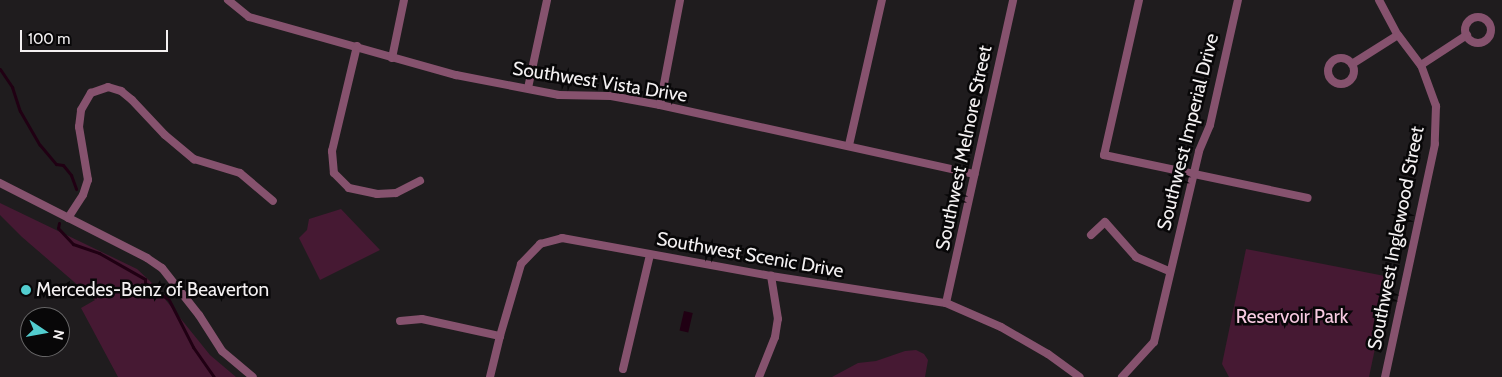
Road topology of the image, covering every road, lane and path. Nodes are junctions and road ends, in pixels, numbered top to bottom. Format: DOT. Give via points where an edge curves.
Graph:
graph roads {
  1 [pos="228,0"];
  2 [pos="404,0"];
  3 [pos="547,0"];
  4 [pos="680,0"];
  5 [pos="882,0"];
  6 [pos="1013,0"];
  7 [pos="1139,0"];
  8 [pos="1238,0"];
  9 [pos="1379,0"];
  10 [pos="1398,35"];
  11 [pos="1467,35"];
  12 [pos="357,46"];
  13 [pos="392,58"];
  14 [pos="1352,64"];
  15 [pos="1422,65"];
  16 [pos="528,88"];
  17 [pos="660,105"];
  18 [pos="849,145"];
  19 [pos="975,174"];
  20 [pos="1193,175"];
  21 [pos="420,181"];
  22 [pos="0,182"];
  23 [pos="1308,198"];
  24 [pos="274,201"];
  25 [pos="68,218"];
  26 [pos="1091,235"];
  27 [pos="650,255"];
  28 [pos="1169,271"];
  29 [pos="771,276"];
  30 [pos="946,304"];
  31 [pos="400,321"];
  32 [pos="500,336"];
  33 [pos="623,369"];
  34 [pos="253,377"];
  35 [pos="490,377"];
  36 [pos="759,377"];
  37 [pos="1080,377"];
  38 [pos="1122,377"];
  39 [pos="1385,377"];
  1 -- 12 [label="street, Southwest Vista Drive" via="249,18"];
  2 -- 13 [label="street"];
  3 -- 16 [label="street"];
  4 -- 17 [label="street"];
  5 -- 18 [label="street"];
  6 -- 19 [label="street, Southwest Melnore Street"];
  7 -- 20 [label="street" via="1104,155"];
  8 -- 20 [label="street, Southwest Imperial Drive" via="1210,125"];
  9 -- 10 [label="street, Southwest Inglewood Street"];
  10 -- 14 [label="street"];
  10 -- 15 [label="street, Southwest Inglewood Street"];
  11 -- 15 [label="street"];
  12 -- 13 [label="street, Southwest Vista Drive"];
  12 -- 21 [label="street" via="332,151 334,173 349,188 377,194 403,191"];
  13 -- 16 [label="street, Southwest Vista Drive" via="456,75"];
  15 -- 39 [label="street, Southwest Inglewood Street" via="1436,106 1435,144"];
  16 -- 17 [label="street, Southwest Vista Drive" via="559,95 611,96"];
  17 -- 18 [label="street, Southwest Vista Drive"];
  18 -- 19 [label="street, Southwest Vista Drive"];
  19 -- 30 [label="street, Southwest Melnore Street"];
  20 -- 23 [label="street"];
  20 -- 28 [label="street, Southwest Imperial Drive"];
  22 -- 25 [label="street"];
  24 -- 25 [label="street" via="240,174 194,159 165,136 132,100 121,91 108,87 91,93 81,110 79,127 88,180 83,195"];
  25 -- 34 [label="street" via="162,268 195,309 222,351"];
  26 -- 28 [label="street" via="1105,222 1136,257"];
  27 -- 29 [label="street, Southwest Scenic Drive"];
  27 -- 32 [label="street, Southwest Scenic Drive" via="562,238 540,244 521,264"];
  27 -- 33 [label="street"];
  28 -- 38 [label="street, Southwest Imperial Drive" via="1154,342"];
  29 -- 30 [label="street, Southwest Scenic Drive"];
  29 -- 36 [label="street" via="778,319 775,337"];
  30 -- 37 [label="street, Southwest Scenic Drive" via="1001,326"];
  31 -- 32 [label="street" via="422,319"];
  32 -- 35 [label="street, Southwest Scenic Drive"];
}
